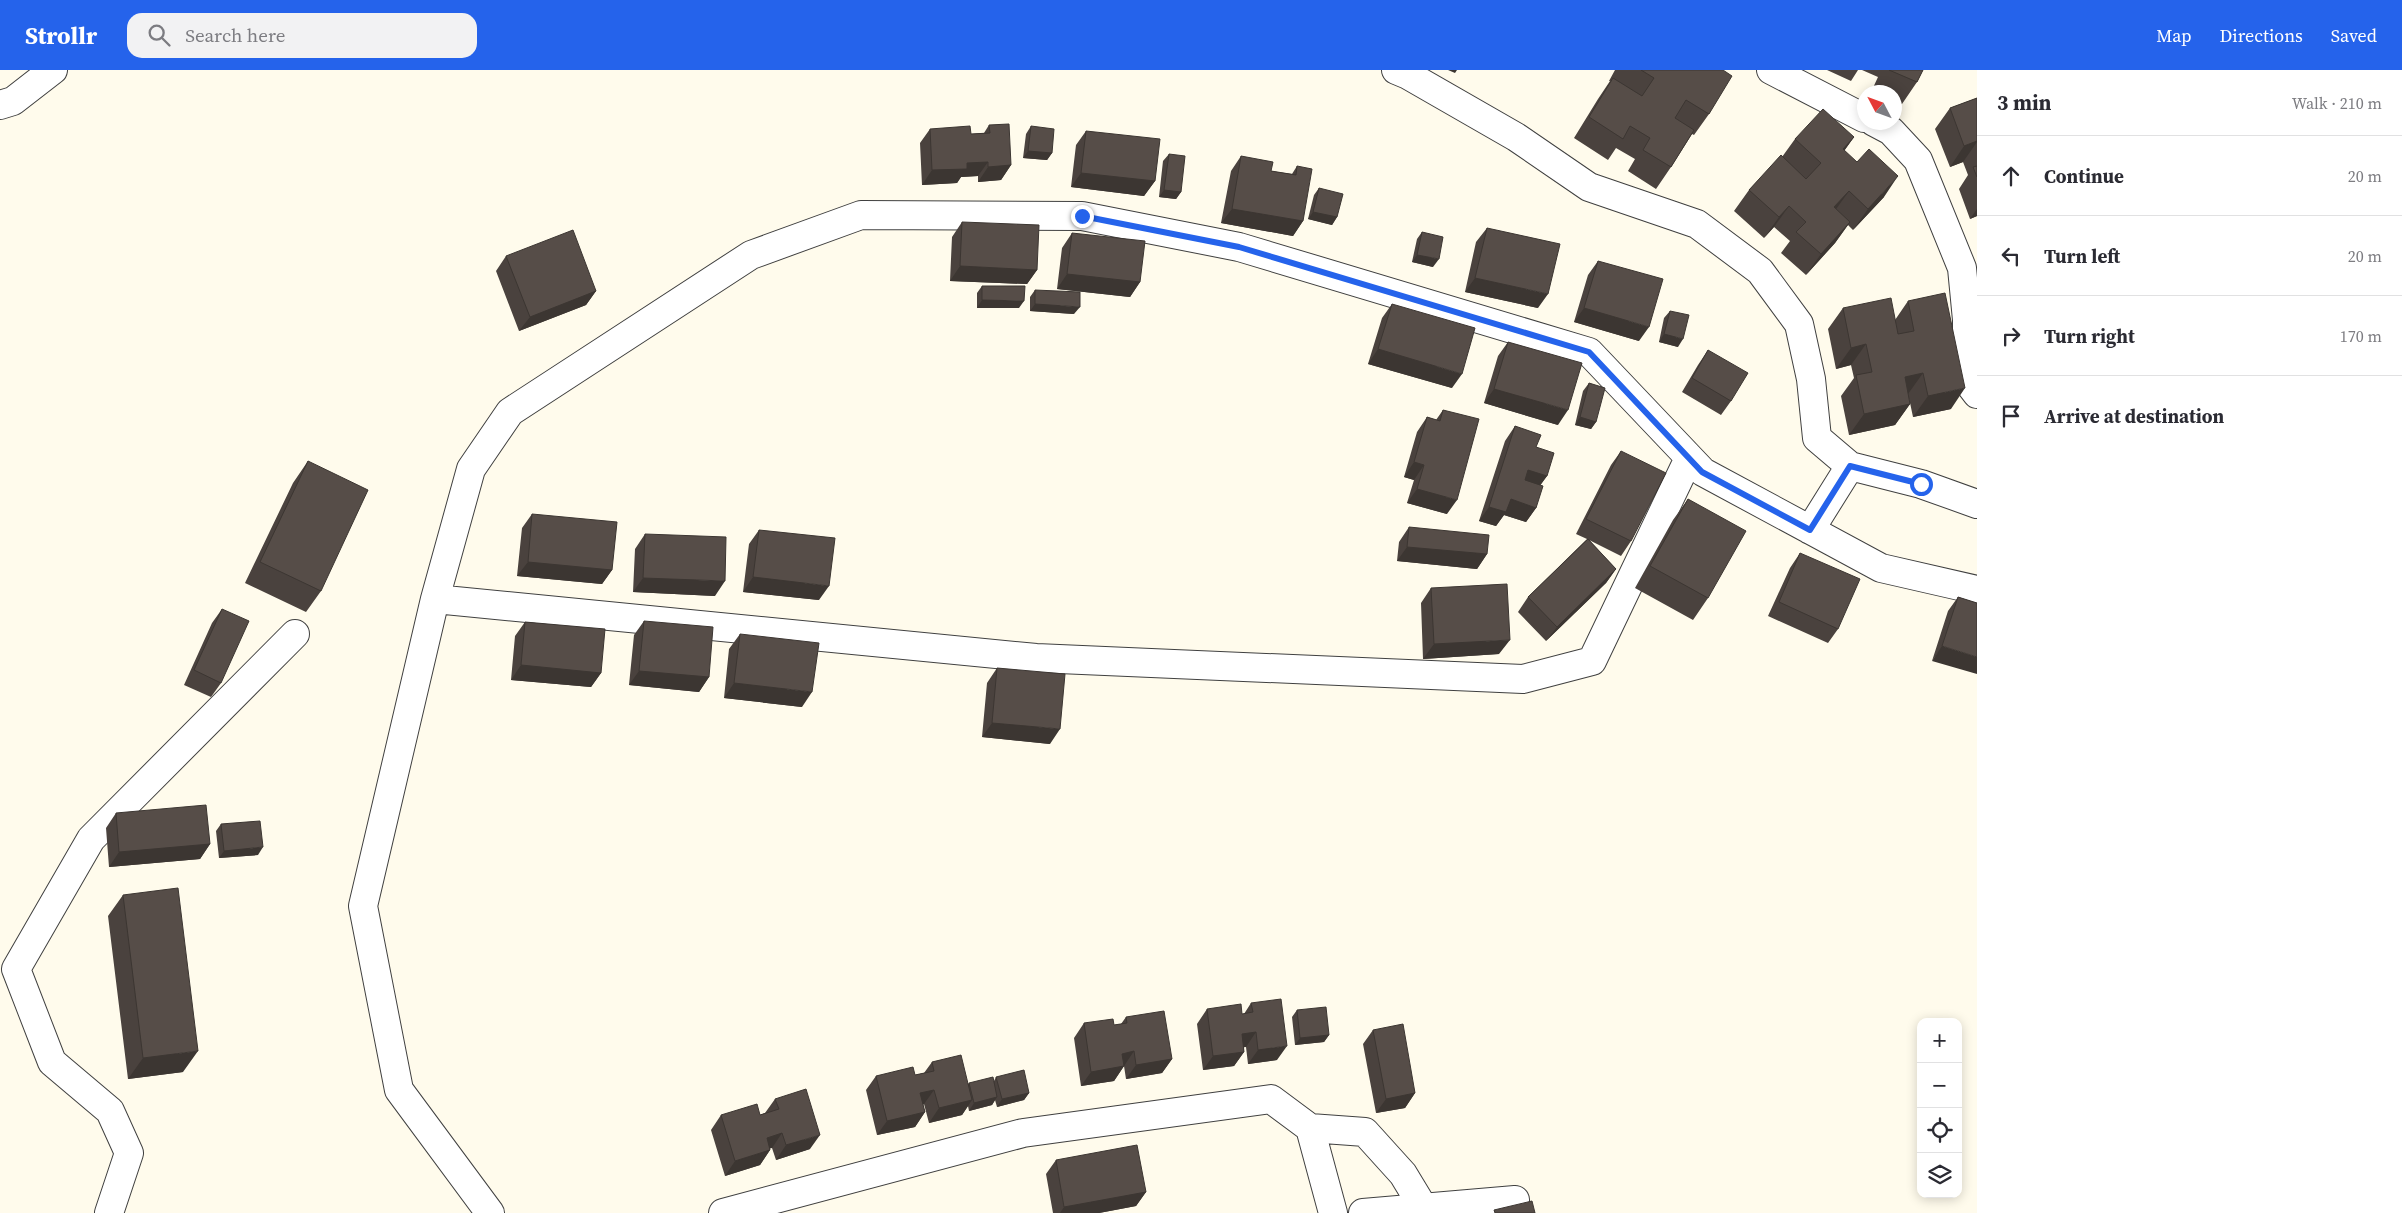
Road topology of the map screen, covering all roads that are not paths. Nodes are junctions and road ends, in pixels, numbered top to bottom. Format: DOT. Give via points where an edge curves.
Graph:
graph roads {
  1 [pos="53,70"];
  2 [pos="1396,70"];
  3 [pos="1771,70"];
  4 [pos="0,105"];
  5 [pos="1857,114"];
  6 [pos="1889,130"];
  7 [pos="1977,394"];
  8 [pos="1689,458"];
  9 [pos="1850,466"];
  10 [pos="1977,504"];
  11 [pos="1810,530"];
  12 [pos="1977,590"];
  13 [pos="435,599"];
  14 [pos="295,634"];
  15 [pos="1310,1128"];
  16 [pos="1515,1200"];
  17 [pos="1423,1208"];
  18 [pos="109,1213"];
  19 [pos="490,1213"];
  20 [pos="723,1213"];
  21 [pos="1333,1213"];
  22 [pos="1363,1213"];
  1 -- 4 [label="street" via="13,101"];
  2 -- 9 [label="street" via="1516,137 1589,187 1698,224 1760,271 1799,324 1811,379 1817,438"];
  3 -- 5 [label="street"];
  6 -- 7 [label="street" via="1918,160 1962,268 1967,320 1967,381"];
  8 -- 11 [label="street" via="1702,472"];
  8 -- 13 [label="street" via="1592,660 1523,678 1036,658"];
  8 -- 13 [label="street" via="1589,352 1239,247 1082,216 861,215 751,255 510,412 471,469"];
  9 -- 10 [label="street" via="1921,484"];
  9 -- 11 [label="street"];
  11 -- 12 [label="street" via="1881,568"];
  13 -- 19 [label="street" via="363,906 399,1090"];
  14 -- 18 [label="street" via="91,839 16,969 52,1062 110,1111 128,1153"];
  15 -- 17 [label="street" via="1365,1132 1404,1174"];
  15 -- 20 [label="street" via="1271,1099 1023,1133"];
  15 -- 21 [label="street"];
  16 -- 17 [label="street"];
  17 -- 22 [label="street"];
}
